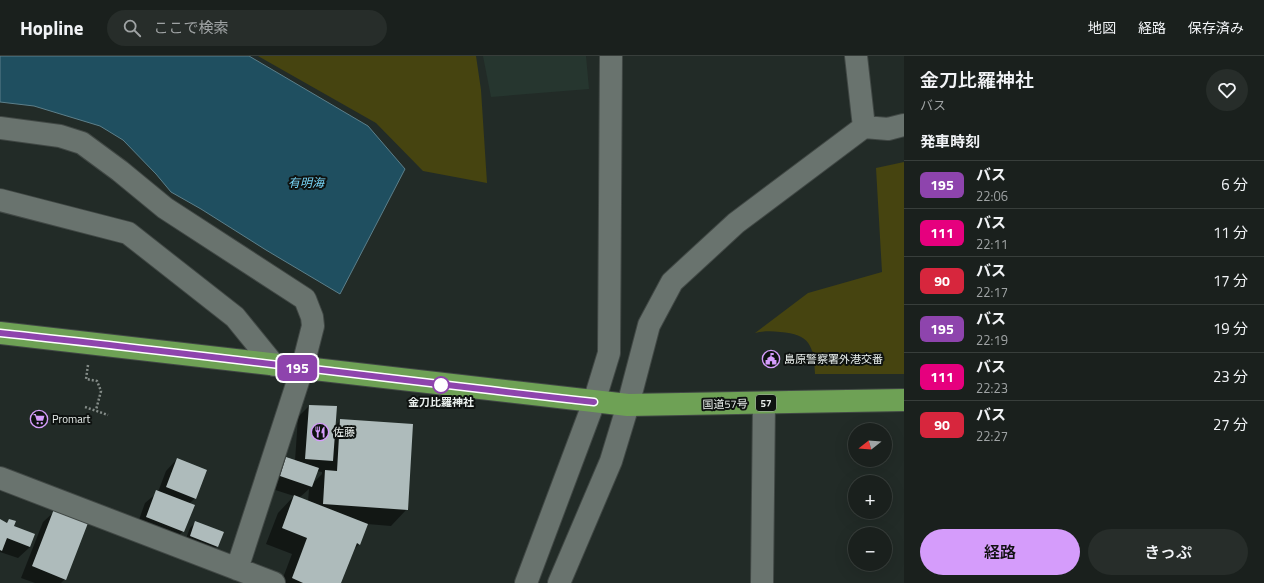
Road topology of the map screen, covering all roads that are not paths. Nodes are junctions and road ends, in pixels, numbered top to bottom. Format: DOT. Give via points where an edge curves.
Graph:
graph roads {
  1 [pos="611,56"];
  2 [pos="856,56"];
  3 [pos="904,125"];
  4 [pos="864,127"];
  5 [pos="0,128"];
  6 [pos="0,200"];
  7 [pos="0,333"];
  8 [pos="274,365"];
  9 [pos="302,369"];
  10 [pos="904,400"];
  11 [pos="594,402"];
  12 [pos="764,403"];
  13 [pos="628,405"];
  14 [pos="0,478"];
  15 [pos="237,569"];
  16 [pos="274,583"];
  17 [pos="526,583"];
  18 [pos="559,583"];
  19 [pos="762,583"];
  1 -- 11 [label="street" via="609,353"];
  2 -- 4 [label="street"];
  3 -- 4 [label="street" via="888,129"];
  4 -- 13 [label="street" via="736,223 672,282 649,325"];
  5 -- 9 [label="street" via="60,136 82,143 165,208 305,299 313,326"];
  6 -- 8 [label="street" via="128,233 235,317"];
  7 -- 8 [label="highway, 国道57号"];
  8 -- 9 [label="highway, 国道57号"];
  9 -- 11 [label="highway, 国道57号"];
  9 -- 15 [label="street"];
  10 -- 12 [label="highway, 国道57号 / 57"];
  11 -- 13 [label="highway, 国道57号 / 57"];
  11 -- 17 [label="street"];
  12 -- 13 [label="highway, 国道57号 / 57"];
  12 -- 19 [label="street"];
  13 -- 18 [label="street" via="611,461"];
  14 -- 15 [label="street"];
  15 -- 16 [label="street"];
}
